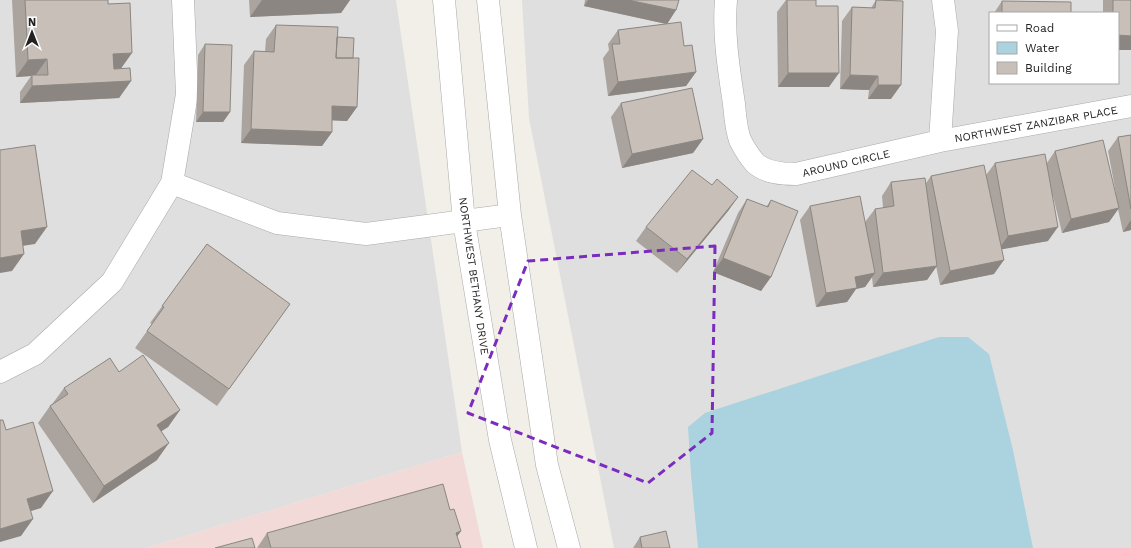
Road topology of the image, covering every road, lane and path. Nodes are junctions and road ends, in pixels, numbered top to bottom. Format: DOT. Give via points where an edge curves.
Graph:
graph roads {
  1 [pos="183,0"];
  2 [pos="444,0"];
  3 [pos="488,0"];
  4 [pos="726,0"];
  5 [pos="944,0"];
  6 [pos="1131,106"];
  7 [pos="940,141"];
  8 [pos="172,183"];
  9 [pos="510,215"];
  10 [pos="464,222"];
  11 [pos="0,372"];
  12 [pos="526,548"];
  13 [pos="570,548"];
  1 -- 8 [label="street" via="187,94"];
  2 -- 10 [label="street, NORTHWEST BETHANY DRIVE"];
  3 -- 9 [label="street"];
  4 -- 7 [label="street, AROUND CIRCLE" via="727,59 738,130 746,152 756,164 768,171 796,174"];
  5 -- 7 [label="street" via="947,31"];
  6 -- 7 [label="street, NORTHWEST ZANZIBAR PLACE"];
  8 -- 10 [label="street" via="277,223 366,234"];
  8 -- 11 [label="street" via="112,282 35,354"];
  9 -- 10 [label="street"];
  9 -- 13 [label="street" via="547,465"];
  10 -- 12 [label="street, NORTHWEST BETHANY DRIVE" via="500,440"];
}
